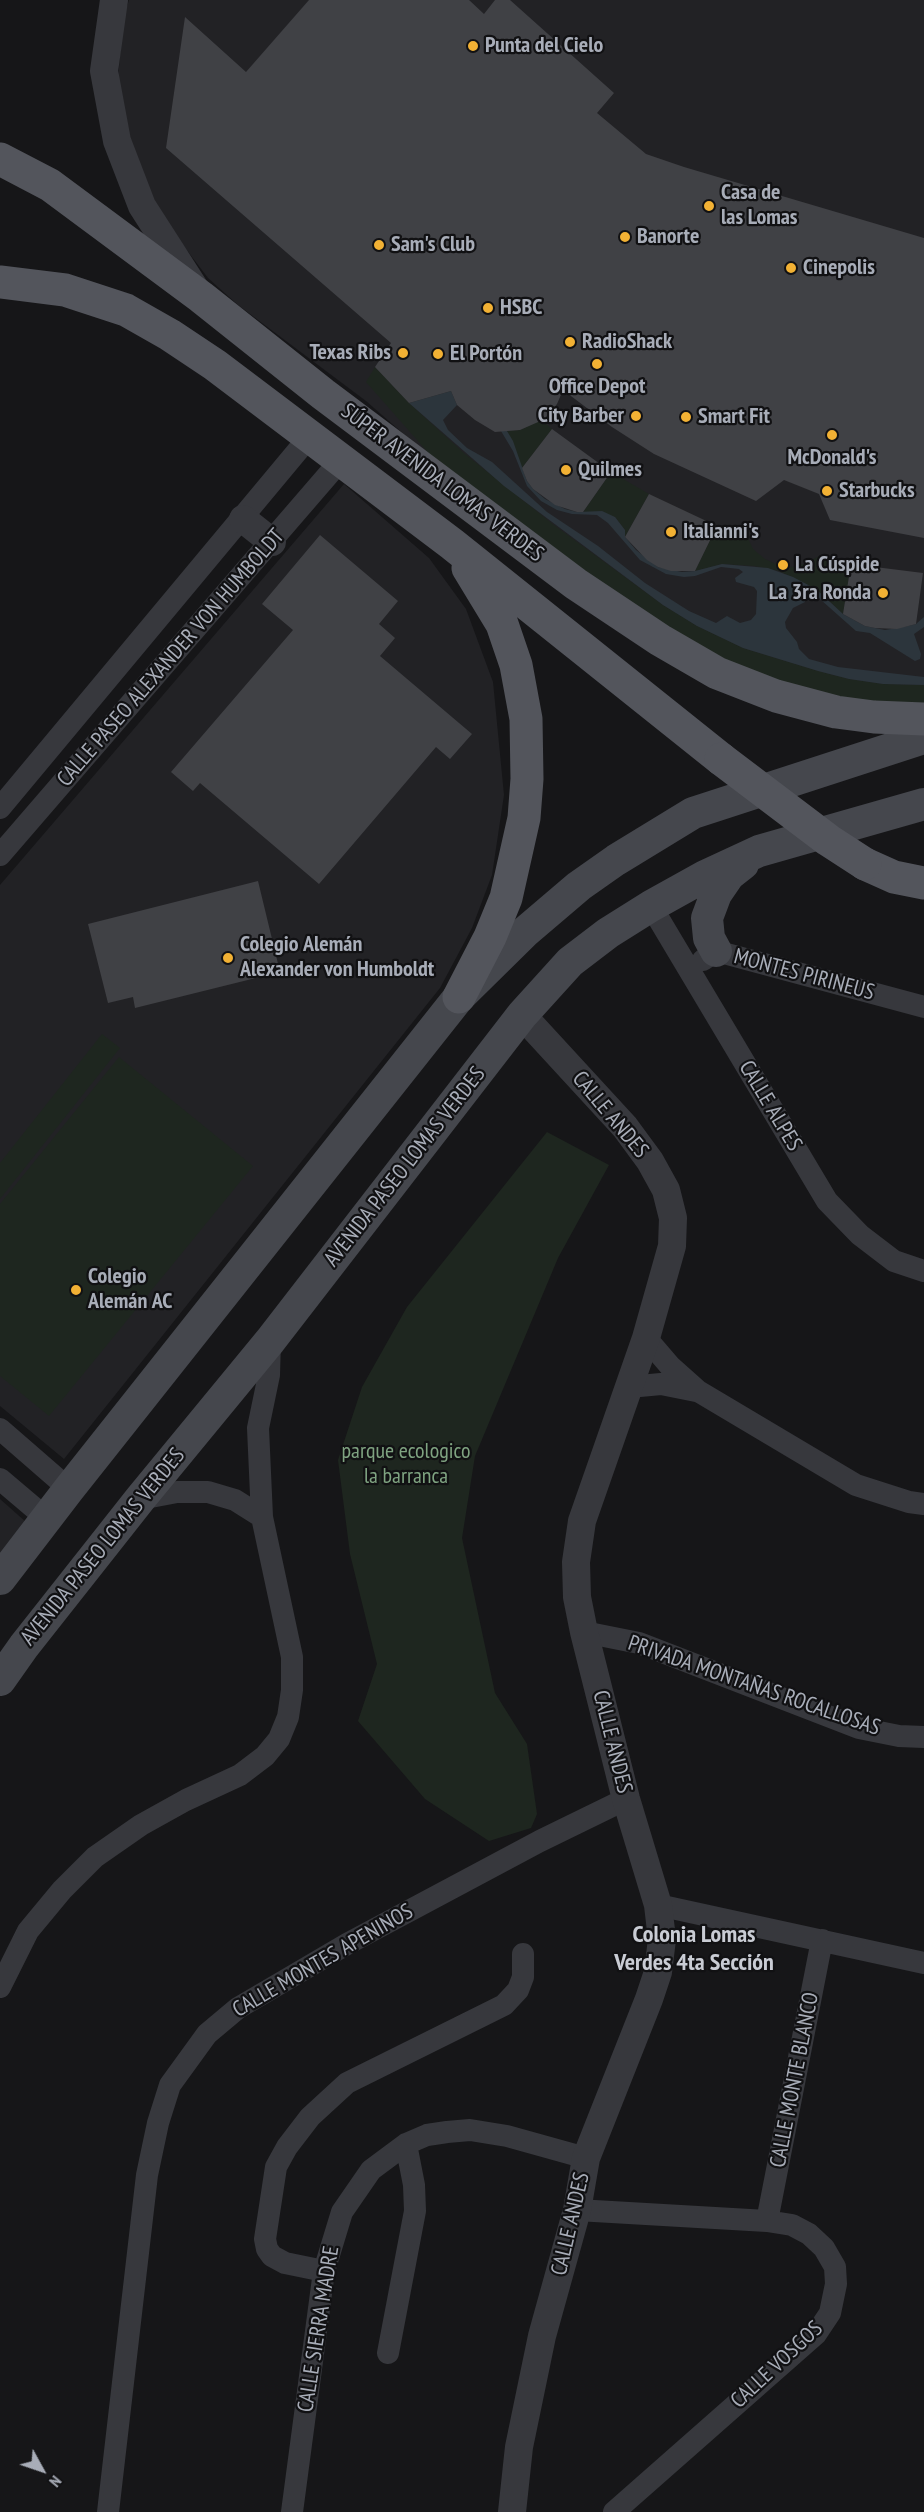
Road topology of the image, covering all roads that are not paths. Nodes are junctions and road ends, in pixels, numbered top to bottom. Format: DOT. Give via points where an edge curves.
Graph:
graph roads {
  1 [pos="114,0"];
  2 [pos="0,159"];
  3 [pos="0,282"];
  4 [pos="201,297"];
  5 [pos="310,436"];
  6 [pos="341,460"];
  7 [pos="243,519"];
  8 [pos="272,542"];
  9 [pos="452,544"];
  10 [pos="924,718"];
  11 [pos="924,738"];
  12 [pos="924,804"];
  13 [pos="0,808"];
  14 [pos="759,851"];
  15 [pos="0,855"];
  16 [pos="924,883"];
  17 [pos="651,906"];
  18 [pos="716,951"];
  19 [pos="689,969"];
  20 [pos="459,997"];
  21 [pos="924,1006"];
  22 [pos="522,1015"];
  23 [pos="924,1271"];
  24 [pos="646,1338"];
  25 [pos="270,1341"];
  26 [pos="629,1387"];
  27 [pos="698,1391"];
  28 [pos="0,1429"];
  29 [pos="0,1479"];
  30 [pos="69,1489"];
  31 [pos="140,1499"];
  32 [pos="924,1504"];
  33 [pos="262,1517"];
  34 [pos="46,1518"];
  35 [pos="0,1579"];
  36 [pos="584,1632"];
  37 [pos="0,1680"];
  38 [pos="924,1737"];
  39 [pos="626,1799"];
  40 [pos="658,1905"];
  41 [pos="822,1940"];
  42 [pos="523,1954"];
  43 [pos="924,1963"];
  44 [pos="0,1987"];
  45 [pos="406,2144"];
  46 [pos="586,2158"];
  47 [pos="577,2210"];
  48 [pos="767,2221"];
  49 [pos="324,2271"];
  50 [pos="388,2353"];
  51 [pos="108,2512"];
  52 [pos="292,2512"];
  53 [pos="512,2512"];
  54 [pos="614,2512"];
  1 -- 4 [label="street" via="104,71 117,141 142,206"];
  2 -- 4 [label="main road, SÚPER AVENIDA LOMAS VERDES" via="50,184"];
  3 -- 5 [label="main road, SÚPER AVENIDA LOMAS VERDES" via="65,290 126,310 170,334"];
  4 -- 10 [label="main road, SÚPER AVENIDA LOMAS VERDES" via="322,394 576,584 660,640 717,673 776,696 836,712"];
  5 -- 6 [label="main road, SÚPER AVENIDA LOMAS VERDES"];
  5 -- 7 [label="street, CALLE PASEO ALEXANDER VON HUMBOLDT"];
  6 -- 8 [label="street, CALLE PASEO ALEXANDER VON HUMBOLDT"];
  6 -- 9 [label="main road, SÚPER AVENIDA LOMAS VERDES"];
  7 -- 8 [label="street"];
  7 -- 13 [label="street, CALLE PASEO ALEXANDER VON HUMBOLDT"];
  8 -- 15 [label="street, CALLE PASEO ALEXANDER VON HUMBOLDT"];
  9 -- 16 [label="main road, SÚPER AVENIDA LOMAS VERDES, bridge" via="828,840 894,877"];
  9 -- 20 [label="main road" via="502,624 516,665 526,719 527,778 524,818 506,898"];
  11 -- 20 [label="main road" via="693,813 579,886"];
  12 -- 14 [label="main road, AVENIDA PASEO LOMAS VERDES"];
  14 -- 17 [label="main road, AVENIDA PASEO LOMAS VERDES"];
  14 -- 18 [label="main road" via="729,875 716,894 707,918 709,938"];
  17 -- 19 [label="street, CALLE ALPES"];
  17 -- 22 [label="main road, AVENIDA PASEO LOMAS VERDES" via="570,962"];
  18 -- 19 [label="street, MONTES PIRINEUS"];
  18 -- 21 [label="street, MONTES PIRINEUS"];
  19 -- 23 [label="street, CALLE ALPES" via="826,1201 894,1261"];
  20 -- 30 [label="main road"];
  22 -- 24 [label="street, CALLE ANDES" via="626,1127 666,1191 673,1218 672,1246"];
  22 -- 25 [label="main road, AVENIDA PASEO LOMAS VERDES"];
  24 -- 26 [label="street, CALLE ANDES"];
  24 -- 27 [label="street"];
  25 -- 31 [label="main road, AVENIDA PASEO LOMAS VERDES"];
  25 -- 33 [label="street" via="258,1428"];
  26 -- 27 [label="street" via="662,1384"];
  26 -- 36 [label="street, CALLE ANDES" via="582,1521 576,1562"];
  27 -- 32 [label="street" via="856,1485"];
  28 -- 30 [label="street"];
  29 -- 34 [label="street"];
  30 -- 34 [label="main road"];
  31 -- 33 [label="street" via="177,1492 208,1492 235,1500"];
  31 -- 37 [label="main road, AVENIDA PASEO LOMAS VERDES"];
  33 -- 44 [label="street" via="292,1657 288,1717 279,1738 265,1756 240,1775 141,1825 95,1857 28,1931"];
  34 -- 35 [label="main road"];
  36 -- 38 [label="street, PRIVADA MONTAÑAS ROCALLOSAS" via="639,1643 859,1728"];
  36 -- 39 [label="street, CALLE ANDES"];
  39 -- 40 [label="street, CALLE ANDES"];
  39 -- 51 [label="street, CALLE MONTES APENINOS" via="347,1944 238,2008 207,2034 171,2085 147,2175"];
  40 -- 41 [label="street"];
  40 -- 46 [label="street, CALLE ANDES" via="662,1939 658,1971"];
  41 -- 43 [label="street"];
  41 -- 48 [label="street, CALLE MONTE BLANCO"];
  42 -- 49 [label="street" via="523,1977 518,1990 504,2005 347,2083 310,2117 287,2147 276,2167 267,2249 285,2263"];
  45 -- 46 [label="street, CALLE SIERRA MADRE" via="426,2135 470,2130"];
  45 -- 49 [label="street, CALLE SIERRA MADRE" via="371,2170 342,2212"];
  45 -- 50 [label="street" via="415,2211"];
  46 -- 47 [label="street, CALLE ANDES"];
  47 -- 48 [label="street, CALLE VOSGOS"];
  47 -- 53 [label="street, CALLE ANDES" via="540,2347 519,2447"];
  48 -- 54 [label="street, CALLE VOSGOS" via="792,2225 810,2234 824,2248 835,2267 830,2313 816,2334"];
  49 -- 52 [label="street, CALLE SIERRA MADRE"];
}
